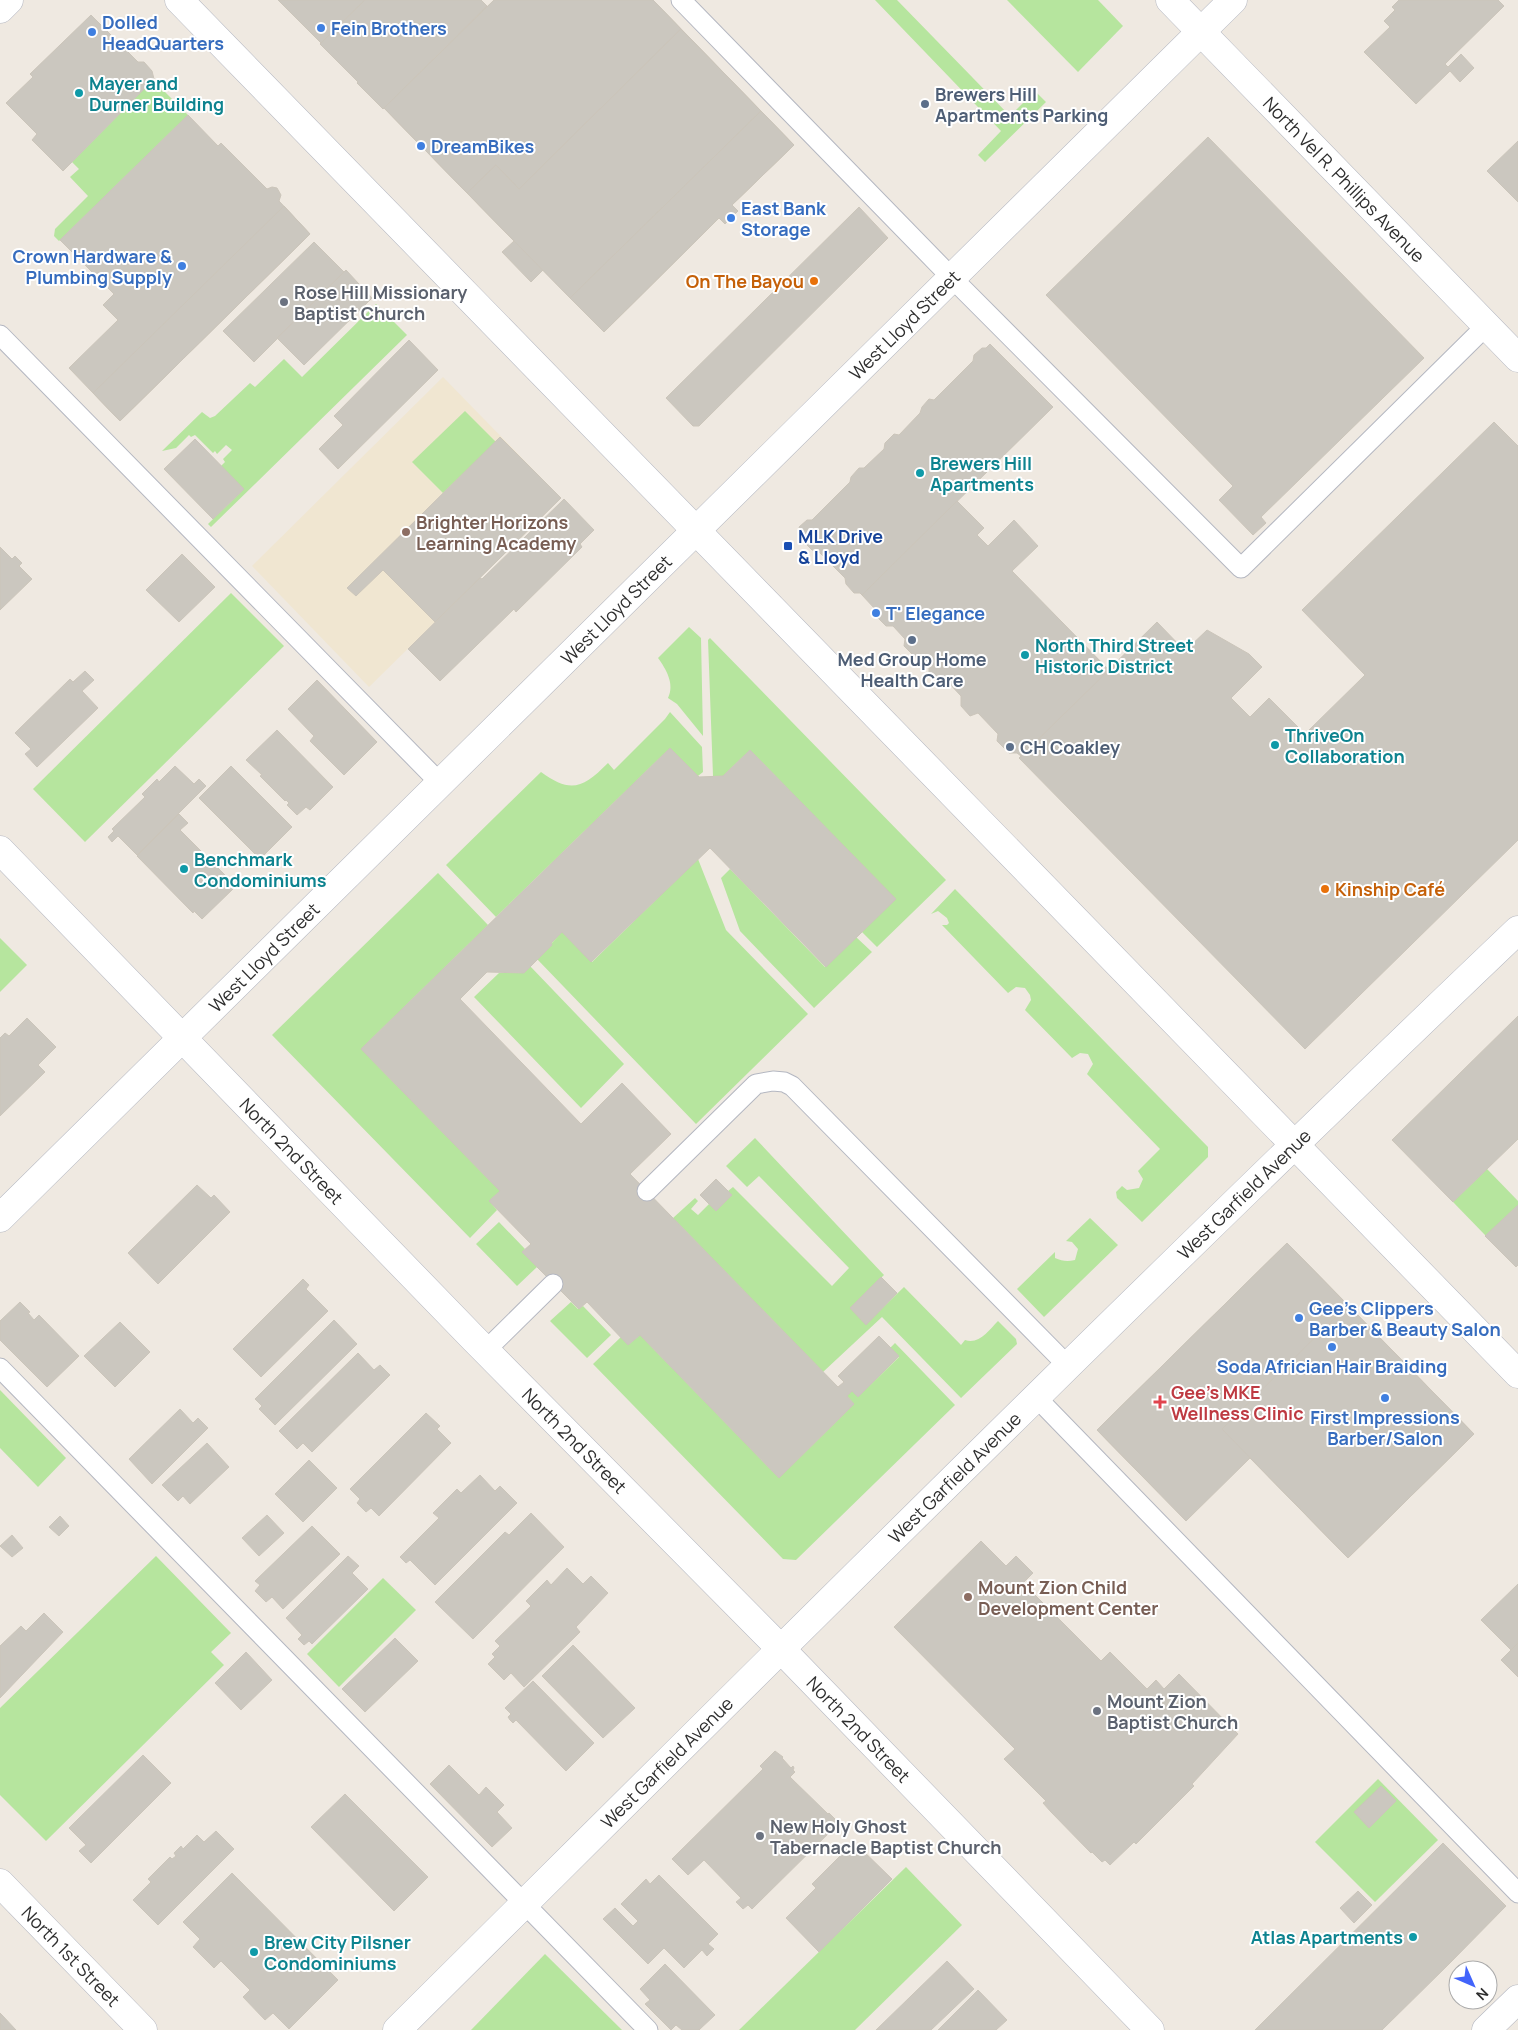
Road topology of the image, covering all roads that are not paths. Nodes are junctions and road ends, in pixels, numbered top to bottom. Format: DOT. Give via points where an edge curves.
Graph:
graph roads {
  1 [pos="9,0"];
  2 [pos="179,0"];
  3 [pos="681,0"];
  4 [pos="1170,0"];
  5 [pos="1233,0"];
  6 [pos="0,8"];
  7 [pos="1201,31"];
  8 [pos="952,277"];
  9 [pos="1486,326"];
  10 [pos="0,335"];
  11 [pos="1518,358"];
  12 [pos="696,530"];
  13 [pos="440,783"];
  14 [pos="0,850"];
  15 [pos="1518,930"];
  16 [pos="182,1038"];
  17 [pos="1294,1144"];
  18 [pos="647,1191"];
  19 [pos="0,1218"];
  20 [pos="553,1284"];
  21 [pos="485,1351"];
  22 [pos="1068,1366"];
  23 [pos="0,1368"];
  24 [pos="1518,1374"];
  25 [pos="1036,1398"];
  26 [pos="780,1649"];
  27 [pos="0,1883"];
  28 [pos="1518,1893"];
  29 [pos="524,1904"];
  30 [pos="1518,1999"];
  31 [pos="143,2030"];
  32 [pos="397,2030"];
  33 [pos="648,2030"];
  34 [pos="1150,2030"];
  35 [pos="1486,2030"];
  1 -- 6 [label="street"];
  2 -- 12 [label="street"];
  3 -- 8 [label="lane"];
  4 -- 7 [label="street, North Vel R. Phillips Avenue"];
  5 -- 7 [label="street, West Lloyd Street"];
  7 -- 8 [label="street, West Lloyd Street"];
  7 -- 9 [label="street, North Vel R. Phillips Avenue"];
  8 -- 9 [label="lane" via="1241,568"];
  8 -- 12 [label="street, West Lloyd Street"];
  9 -- 11 [label="street, North Vel R. Phillips Avenue"];
  10 -- 13 [label="lane"];
  12 -- 13 [label="street, West Lloyd Street"];
  12 -- 17 [label="street"];
  13 -- 16 [label="street, West Lloyd Street"];
  14 -- 16 [label="street, North 2nd Street"];
  15 -- 17 [label="street, West Garfield Avenue"];
  16 -- 19 [label="street, West Lloyd Street"];
  16 -- 21 [label="street, North 2nd Street"];
  17 -- 22 [label="street, West Garfield Avenue"];
  17 -- 24 [label="street"];
  18 -- 22 [label="lane" via="756,1084 784,1082 811,1105"];
  20 -- 21 [label="lane"];
  21 -- 26 [label="street, North 2nd Street"];
  22 -- 25 [label="street, West Garfield Avenue"];
  23 -- 29 [label="lane"];
  25 -- 26 [label="street, West Garfield Avenue"];
  25 -- 28 [label="lane"];
  26 -- 29 [label="street, West Garfield Avenue"];
  26 -- 34 [label="street, North 2nd Street"];
  27 -- 31 [label="street, North 1st Street"];
  29 -- 32 [label="street, West Garfield Avenue"];
  29 -- 33 [label="lane"];
  30 -- 35 [label="street"];
}
